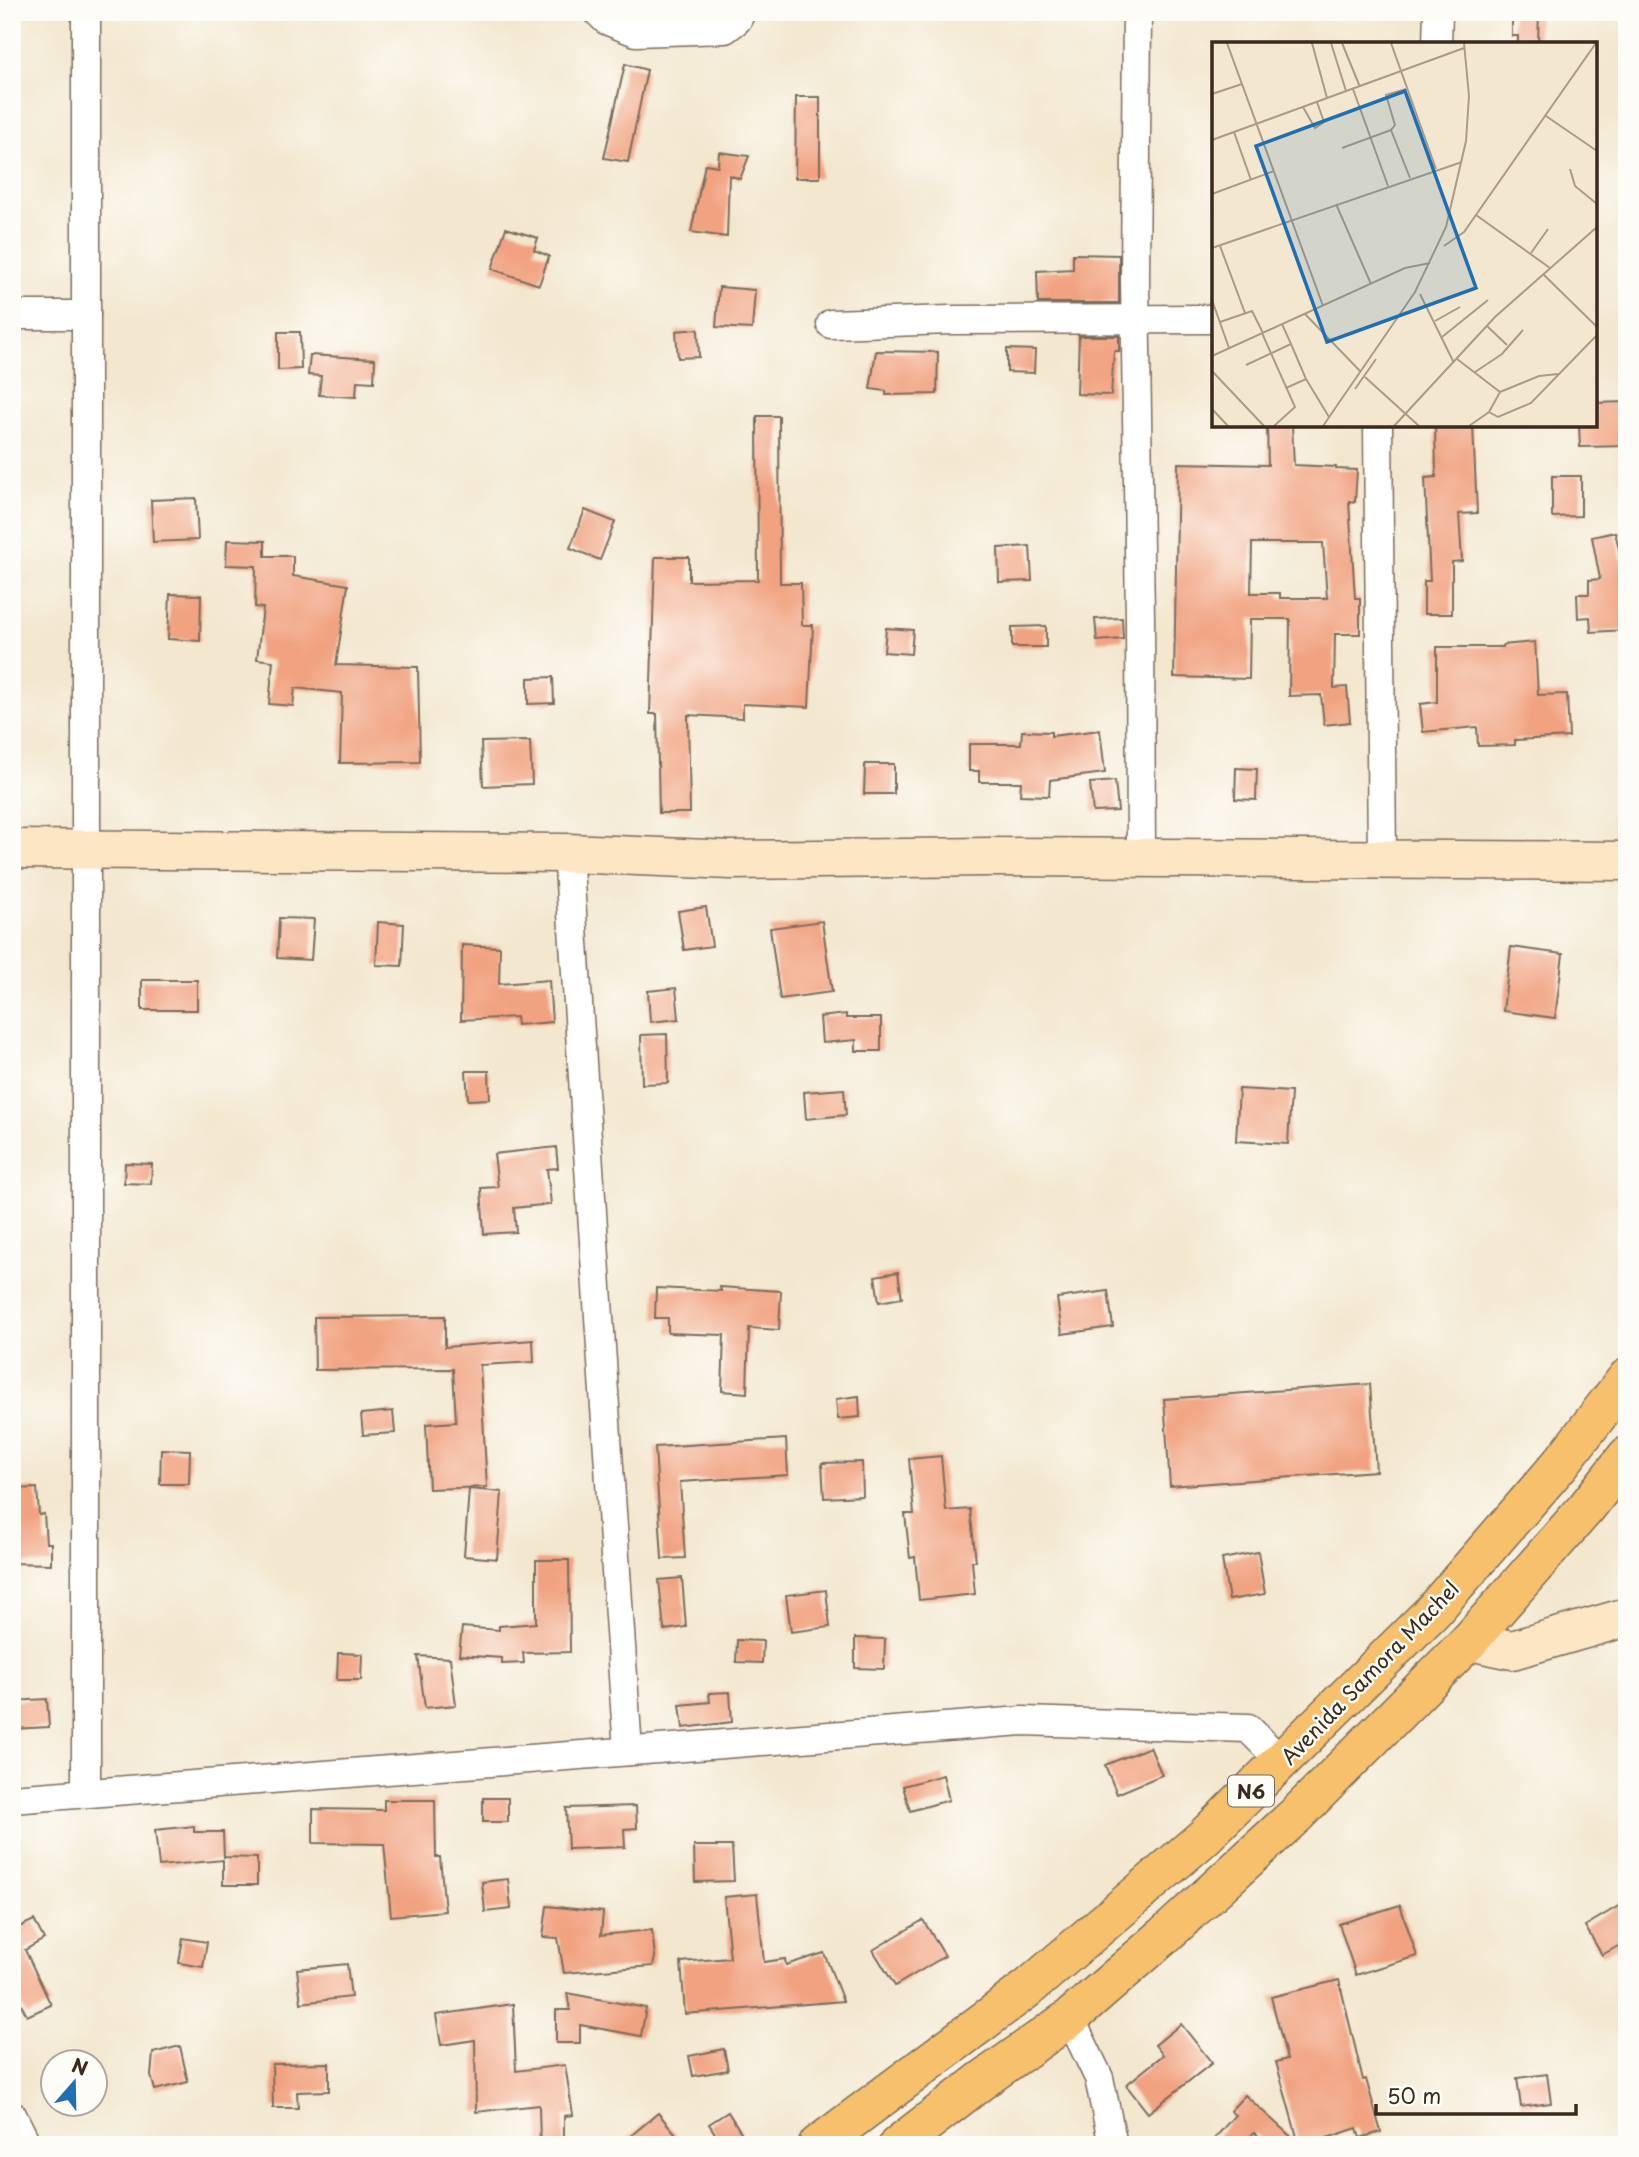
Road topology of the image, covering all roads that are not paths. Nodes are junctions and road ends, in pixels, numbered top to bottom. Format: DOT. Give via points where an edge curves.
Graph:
graph roads {
  1 [pos="86,12"];
  2 [pos="598,12"];
  3 [pos="741,12"];
  4 [pos="1137,12"];
  5 [pos="1438,12"];
  6 [pos="1437,42"];
  7 [pos="12,315"];
  8 [pos="86,315"];
  9 [pos="1212,319"];
  10 [pos="1136,320"];
  11 [pos="831,324"];
  12 [pos="1378,427"];
  13 [pos="12,849"];
  14 [pos="86,850"];
  15 [pos="568,853"];
  16 [pos="1141,858"];
  17 [pos="1382,859"];
  18 [pos="1627,861"];
  19 [pos="1627,1378"];
  20 [pos="1627,1456"];
  21 [pos="1627,1617"];
  22 [pos="1469,1642"];
  23 [pos="628,1751"];
  24 [pos="1281,1761"];
  25 [pos="86,1792"];
  26 [pos="12,1799"];
  27 [pos="1070,2018"];
  28 [pos="12,2115"];
  29 [pos="27,2145"];
  30 [pos="818,2145"];
  31 [pos="898,2145"];
  32 [pos="1113,2145"];
  1 -- 8 [label="street"];
  2 -- 3 [label="street" via="636,32 725,29"];
  4 -- 10 [label="street"];
  5 -- 6 [label="street"];
  7 -- 8 [label="street"];
  8 -- 14 [label="street"];
  9 -- 10 [label="street"];
  10 -- 11 [label="street"];
  10 -- 16 [label="street"];
  12 -- 17 [label="street"];
  13 -- 14 [label="street"];
  14 -- 15 [label="street"];
  14 -- 25 [label="street"];
  15 -- 16 [label="street" via="731,860"];
  15 -- 23 [label="street"];
  16 -- 17 [label="street"];
  17 -- 18 [label="street"];
  19 -- 24 [label="highway, Avenida Samora Machel / N6" via="1561,1463 1432,1612"];
  20 -- 22 [label="highway, N6"];
  21 -- 22 [label="street" via="1512,1650"];
  22 -- 27 [label="highway, N6" via="1296,1815"];
  23 -- 24 [label="street" via="1021,1721 1248,1728"];
  23 -- 25 [label="street"];
  24 -- 30 [label="highway, Avenida Samora Machel / N6" via="1203,1838 1028,1989"];
  25 -- 26 [label="street"];
  27 -- 31 [label="highway, N6"];
  27 -- 32 [label="street" via="1099,2078"];
  28 -- 29 [label="street"];
}
